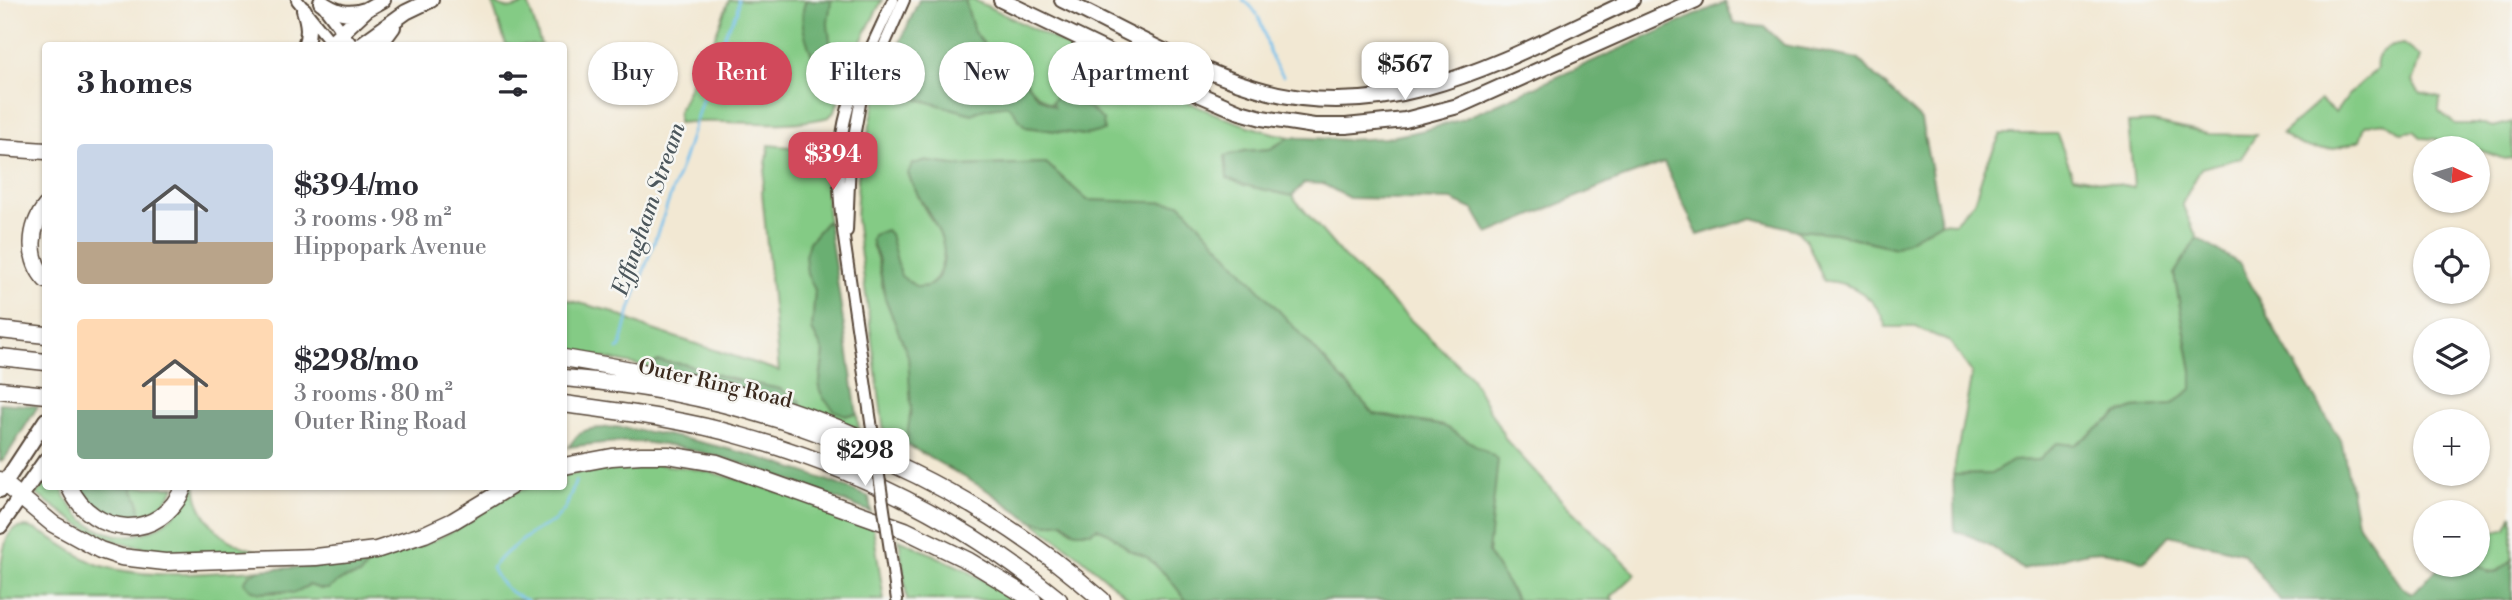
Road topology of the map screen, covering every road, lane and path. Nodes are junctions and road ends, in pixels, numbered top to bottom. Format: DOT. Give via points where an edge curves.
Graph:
graph roads {
  1 [pos="383,0"];
  2 [pos="431,0"];
  3 [pos="893,0"];
  4 [pos="904,0"];
  5 [pos="1001,0"];
  6 [pos="1062,0"];
  7 [pos="1632,0"];
  8 [pos="1696,0"];
  9 [pos="320,1"];
  10 [pos="301,5"];
  11 [pos="367,9"];
  12 [pos="405,12"];
  13 [pos="333,41"];
  14 [pos="306,42"];
  15 [pos="364,42"];
  16 [pos="382,42"];
  17 [pos="0,148"];
  18 [pos="42,151"];
  19 [pos="42,212"];
  20 [pos="846,248"];
  21 [pos="42,273"];
  22 [pos="0,330"];
  23 [pos="42,335"];
  24 [pos="0,356"];
  25 [pos="567,359"];
  26 [pos="42,361"];
  27 [pos="567,378"];
  28 [pos="0,390"];
  29 [pos="42,395"];
  30 [pos="567,404"];
  31 [pos="42,426"];
  32 [pos="567,465"];
  33 [pos="42,466"];
  34 [pos="2,484"];
  35 [pos="71,490"];
  36 [pos="182,490"];
  37 [pos="504,490"];
  38 [pos="20,496"];
  39 [pos="2,523"];
  40 [pos="1073,573"];
  41 [pos="897,600"];
  42 [pos="1033,600"];
  43 [pos="1059,600"];
  44 [pos="1102,600"];
  1 -- 11 [label="main road"];
  2 -- 12 [label="main road"];
  3 -- 20 [label="street" via="866,59 842,135 839,192"];
  4 -- 20 [label="street" via="861,98 849,168"];
  5 -- 8 [label="main road" via="1240,112 1346,126 1405,120 1458,106"];
  6 -- 7 [label="main road" via="1229,79 1306,99 1339,100 1389,97 1436,86"];
  9 -- 11 [label="main road" via="343,13"];
  9 -- 13 [label="street"];
  10 -- 13 [label="street"];
  10 -- 14 [label="main road" via="308,24"];
  11 -- 13 [label="main road"];
  12 -- 15 [label="main road"];
  12 -- 16 [label="main road"];
  17 -- 18 [label="highway"];
  19 -- 21 [label="highway" via="32,248"];
  20 -- 41 [label="street, bridge"];
  22 -- 23 [label="highway"];
  24 -- 26 [label="highway"];
  25 -- 40 [label="highway" via="717,388 838,428 952,484 1036,539"];
  27 -- 40 [label="highway, Outer Ring Road" via="701,398 844,442 976,507"];
  28 -- 29 [label="highway"];
  30 -- 43 [label="highway" via="652,416 738,435 847,472 972,537"];
  31 -- 34 [label="main road"];
  32 -- 42 [label="highway" via="641,455 717,463 905,530 969,561"];
  33 -- 38 [label="main road"];
  34 -- 38 [label="highway"];
  35 -- 36 [label="highway" via="91,516 125,527 160,517"];
  37 -- 38 [label="highway" via="453,521 376,550 316,557 164,562 100,550 53,524"];
  38 -- 39 [label="main road"];
  40 -- 44 [label="highway, Outer Ring Road"];
}
